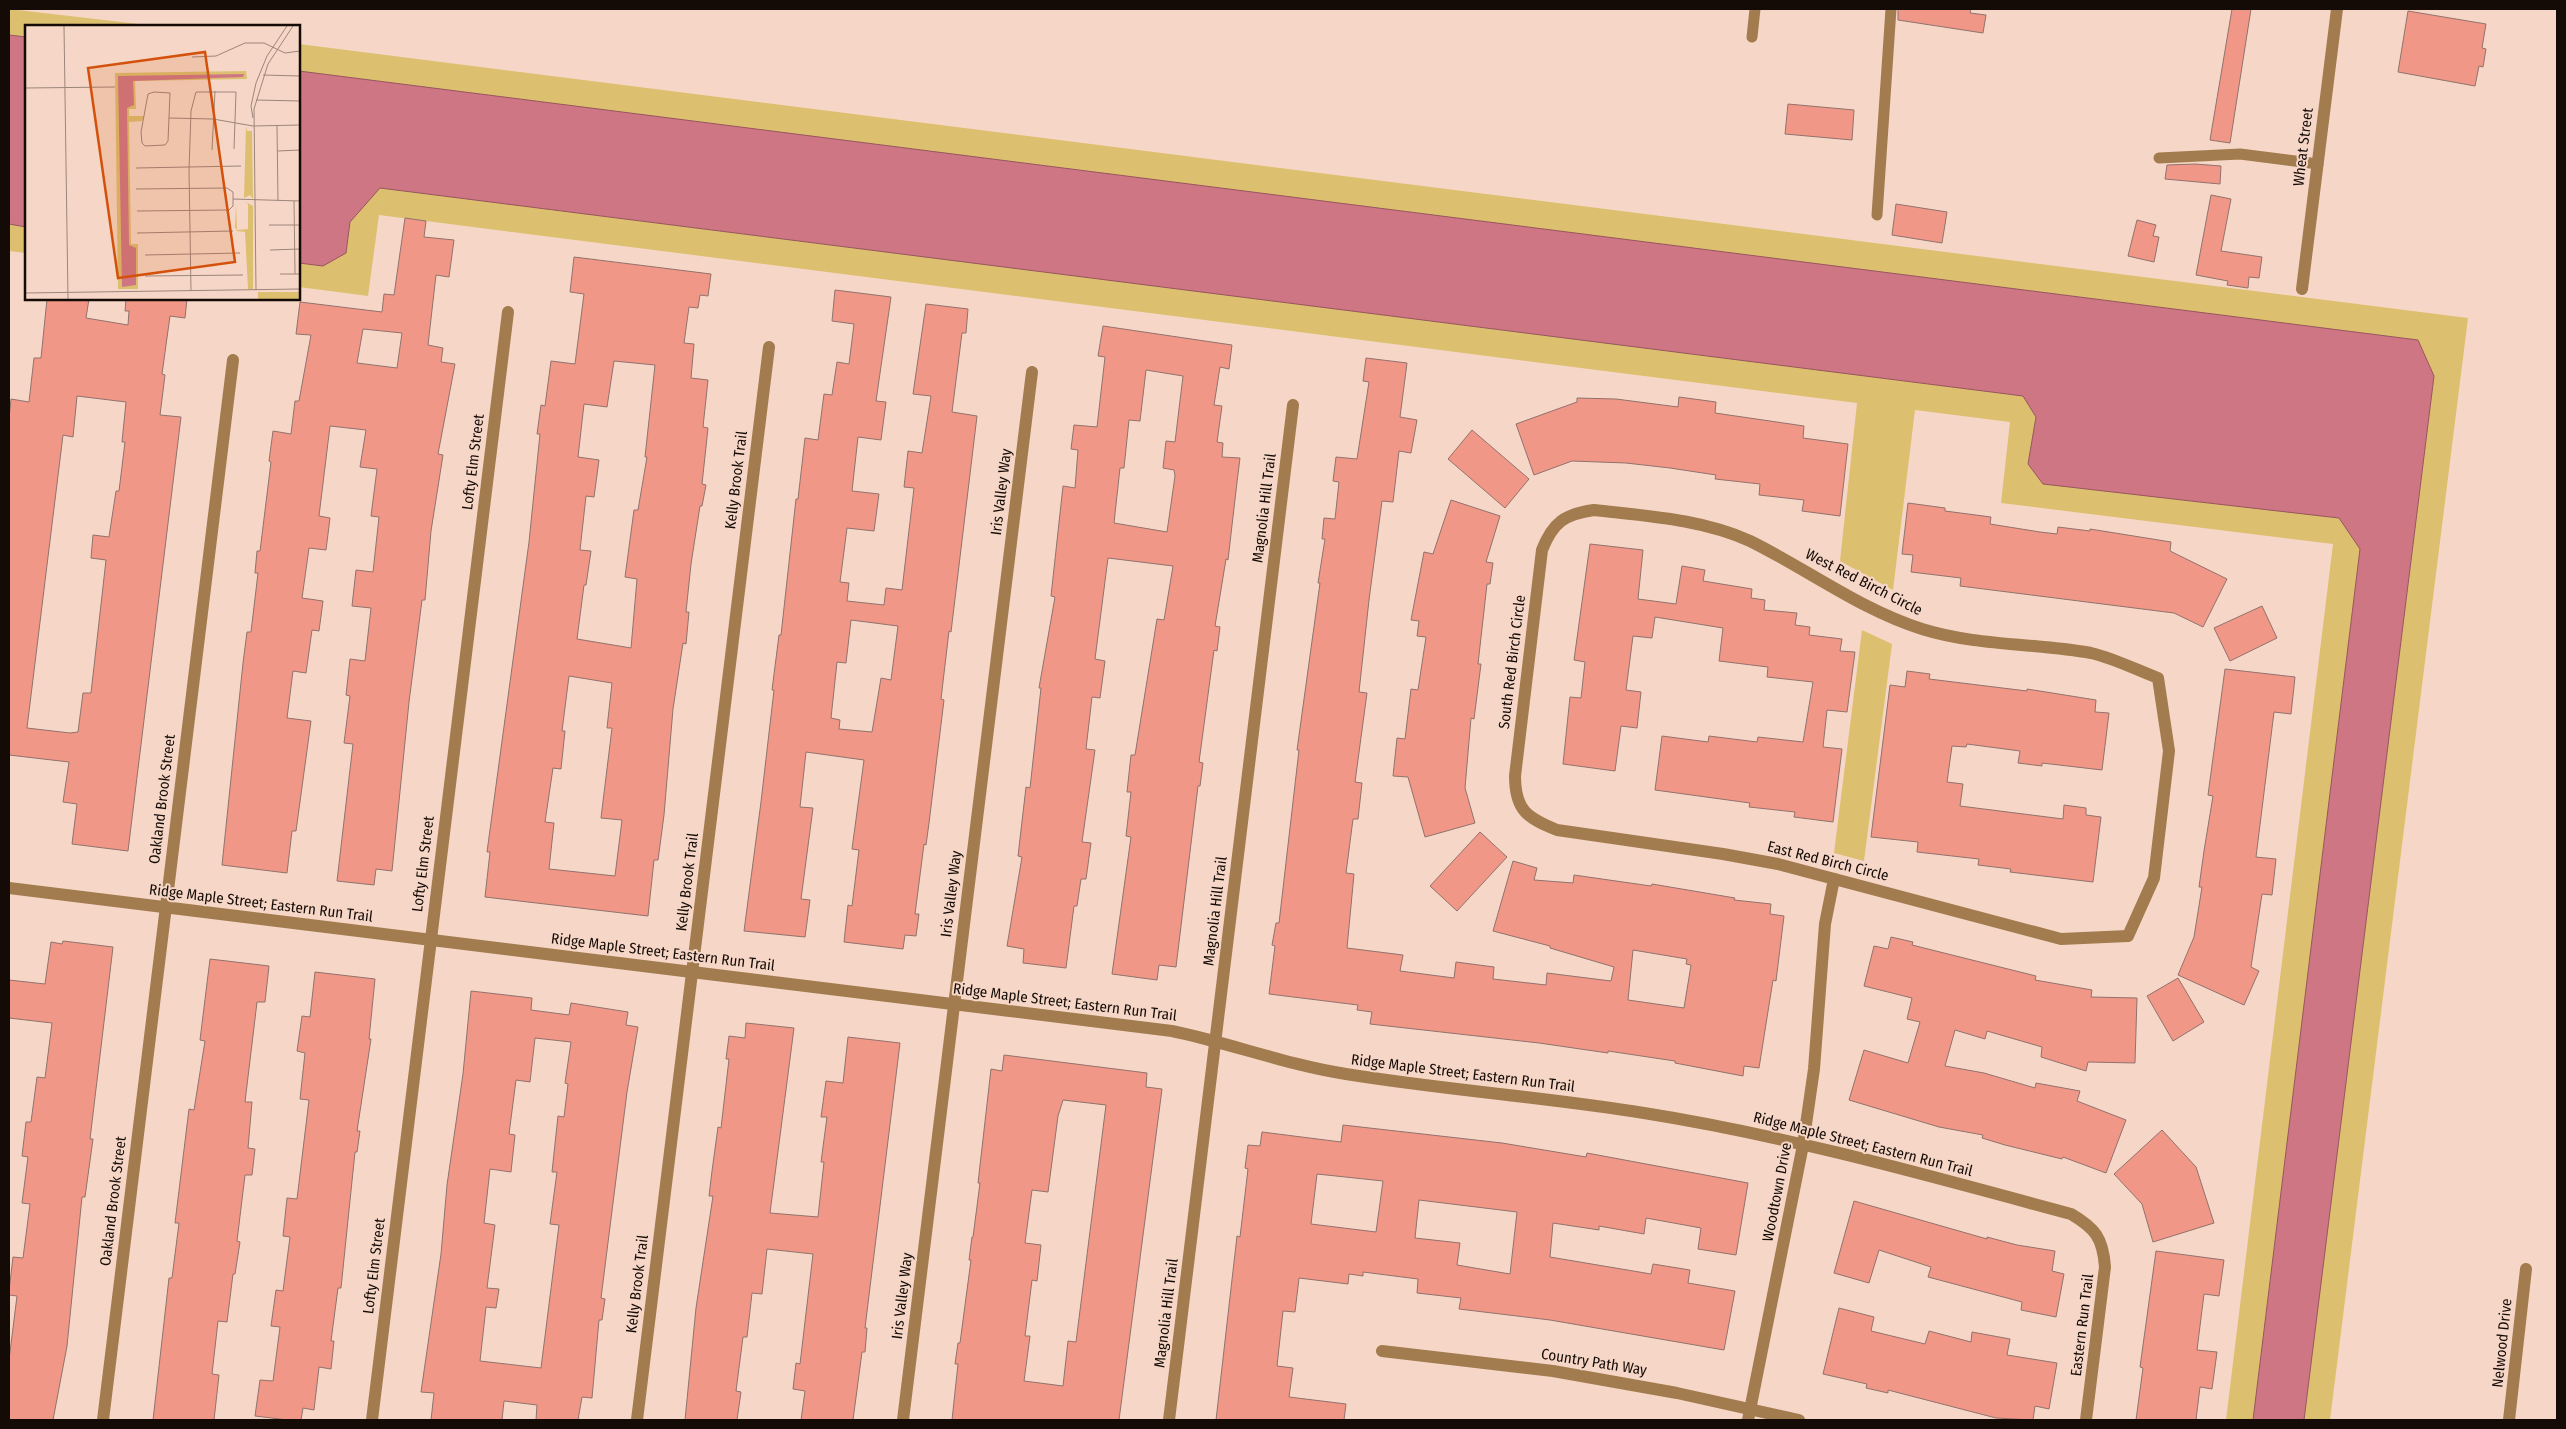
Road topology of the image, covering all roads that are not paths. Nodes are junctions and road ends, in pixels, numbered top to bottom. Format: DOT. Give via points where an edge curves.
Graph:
graph roads {
  1 [pos="1755,9"];
  2 [pos="1892,9"];
  3 [pos="2338,9"];
  4 [pos="1752,37"];
  5 [pos="2159,158"];
  6 [pos="2318,164"];
  7 [pos="1877,214"];
  8 [pos="2302,289"];
  9 [pos="508,312"];
  10 [pos="769,347"];
  11 [pos="233,360"];
  12 [pos="1032,372"];
  13 [pos="1293,405"];
  14 [pos="1560,521"];
  15 [pos="1523,810"];
  16 [pos="1834,879"];
  17 [pos="9,888"];
  18 [pos="165,907"];
  19 [pos="2128,936"];
  20 [pos="430,940"];
  21 [pos="692,972"];
  22 [pos="954,1004"];
  23 [pos="1216,1040"];
  24 [pos="1803,1145"];
  25 [pos="2097,1234"];
  26 [pos="2526,1269"];
  27 [pos="1382,1351"];
  28 [pos="1749,1414"];
  29 [pos="103,1420"];
  30 [pos="372,1420"];
  31 [pos="637,1420"];
  32 [pos="903,1420"];
  33 [pos="1169,1420"];
  34 [pos="1799,1420"];
  35 [pos="2086,1420"];
  36 [pos="2510,1420"];
  1 -- 4 [label="lane"];
  2 -- 7 [label="lane"];
  3 -- 6 [label="street, Wheat Street"];
  5 -- 6 [label="lane" via="2240,154"];
  6 -- 8 [label="street, Wheat Street"];
  9 -- 20 [label="street, Lofty Elm Street"];
  10 -- 21 [label="street, Kelly Brook Trail"];
  11 -- 18 [label="street, Oakland Brook Street"];
  12 -- 22 [label="street, Iris Valley Way"];
  13 -- 23 [label="street, Magnolia Hill Trail"];
  14 -- 15 [label="street, South Red Birch Circle" via="1542,550 1514,776 1515,795"];
  14 -- 19 [label="street, West Red Birch Circle" via="1576,512 1594,510 1710,527 1748,540 1888,616 1923,629 1964,638 2092,654 2158,678 2169,751 2154,878"];
  15 -- 16 [label="street, East Red Birch Circle" via="1538,822 1557,830 1723,854"];
  16 -- 19 [label="street, East Red Birch Circle" via="2061,939"];
  16 -- 24 [label="street, Woodtown Drive" via="1825,924 1814,1069"];
  17 -- 18 [label="street, Ridge Maple Street; Eastern Run Trail"];
  18 -- 20 [label="street, Ridge Maple Street; Eastern Run Trail"];
  18 -- 29 [label="street, Oakland Brook Street"];
  20 -- 21 [label="street, Ridge Maple Street; Eastern Run Trail"];
  20 -- 30 [label="street, Lofty Elm Street"];
  21 -- 22 [label="street, Ridge Maple Street; Eastern Run Trail"];
  21 -- 31 [label="street, Kelly Brook Trail"];
  22 -- 23 [label="street, Ridge Maple Street; Eastern Run Trail" via="1172,1031"];
  22 -- 32 [label="street, Iris Valley Way"];
  23 -- 24 [label="street, Ridge Maple Street; Eastern Run Trail" via="1292,1063 1345,1074 1643,1113"];
  23 -- 33 [label="street, Magnolia Hill Trail"];
  24 -- 25 [label="street, Ridge Maple Street; Eastern Run Trail" via="2071,1214"];
  24 -- 28 [label="street, Woodtown Drive"];
  25 -- 35 [label="street, Eastern Run Trail" via="2104,1249 2105,1267"];
  26 -- 36 [label="street, Nelwood Drive"];
  27 -- 28 [label="street, Country Path Way" via="1553,1371"];
  28 -- 34 [label="street, Country Path Way"];
}
